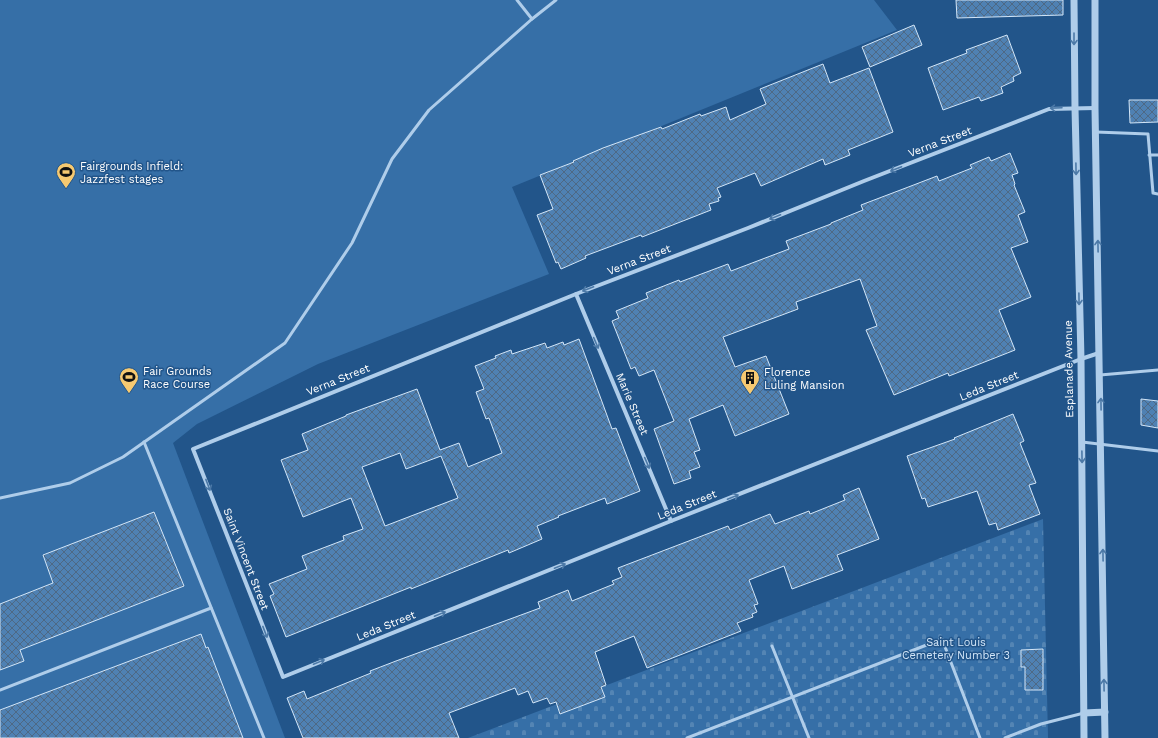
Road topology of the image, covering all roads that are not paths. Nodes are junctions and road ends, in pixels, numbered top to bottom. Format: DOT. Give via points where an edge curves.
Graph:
graph roads {
  1 [pos="517,0"];
  2 [pos="556,0"];
  3 [pos="1074,0"];
  4 [pos="1095,0"];
  5 [pos="532,19"];
  6 [pos="1075,108"];
  7 [pos="1095,108"];
  8 [pos="1096,132"];
  9 [pos="1150,155"];
  10 [pos="1158,156"];
  11 [pos="1158,194"];
  12 [pos="576,294"];
  13 [pos="1100,353"];
  14 [pos="1081,359"];
  15 [pos="1158,370"];
  16 [pos="1100,374"];
  17 [pos="144,442"];
  18 [pos="1082,442"];
  19 [pos="1101,443"];
  20 [pos="193,448"];
  21 [pos="1158,451"];
  22 [pos="0,498"];
  23 [pos="671,521"];
  24 [pos="210,608"];
  25 [pos="772,646"];
  26 [pos="283,677"];
  27 [pos="0,690"];
  28 [pos="793,697"];
  29 [pos="1105,712"];
  30 [pos="1084,713"];
  31 [pos="264,738"];
  32 [pos="687,738"];
  33 [pos="809,738"];
  34 [pos="980,738"];
  35 [pos="1005,738"];
  36 [pos="1084,738"];
  37 [pos="1105,738"];
  1 -- 5 [label="lane"];
  2 -- 5 [label="lane"];
  3 -- 6 [label="street, Esplanade Avenue, one-way"];
  4 -- 7 [label="street"];
  5 -- 17 [label="lane" via="429,110 396,153 352,243 285,343"];
  6 -- 7 [label="street, Verna Street"];
  6 -- 12 [label="street, Verna Street, one-way" via="1049,109"];
  6 -- 14 [label="street, Esplanade Avenue, one-way"];
  7 -- 8 [label="street"];
  8 -- 9 [label="lane" via="1148,134"];
  13 -- 8 [label="street, one-way"];
  9 -- 10 [label="lane"];
  9 -- 11 [label="lane" via="1153,193"];
  12 -- 20 [label="street, Verna Street"];
  12 -- 23 [label="street, Marie Street, one-way"];
  13 -- 14 [label="street, Leda Street"];
  13 -- 16 [label="street"];
  14 -- 18 [label="street, Esplanade Avenue"];
  23 -- 14 [label="street, Leda Street, one-way"];
  15 -- 16 [label="lane"];
  19 -- 16 [label="street, one-way"];
  17 -- 22 [label="lane" via="123,457 70,484"];
  17 -- 24 [label="lane"];
  18 -- 19 [label="lane"];
  18 -- 30 [label="street, Esplanade Avenue, one-way"];
  19 -- 21 [label="lane"];
  29 -- 19 [label="street, one-way"];
  20 -- 26 [label="street, Saint Vincent Street, one-way"];
  26 -- 23 [label="street, Leda Street, one-way"];
  24 -- 27 [label="lane"];
  24 -- 31 [label="lane"];
  25 -- 28 [label="lane"];
  28 -- 32 [label="lane"];
  28 -- 33 [label="lane"];
  28 -- 34 [label="lane" via="942,639"];
  29 -- 30 [label="street"];
  29 -- 37 [label="street"];
  30 -- 35 [label="lane" via="1041,724"];
  30 -- 36 [label="street, Esplanade Avenue"];
}
